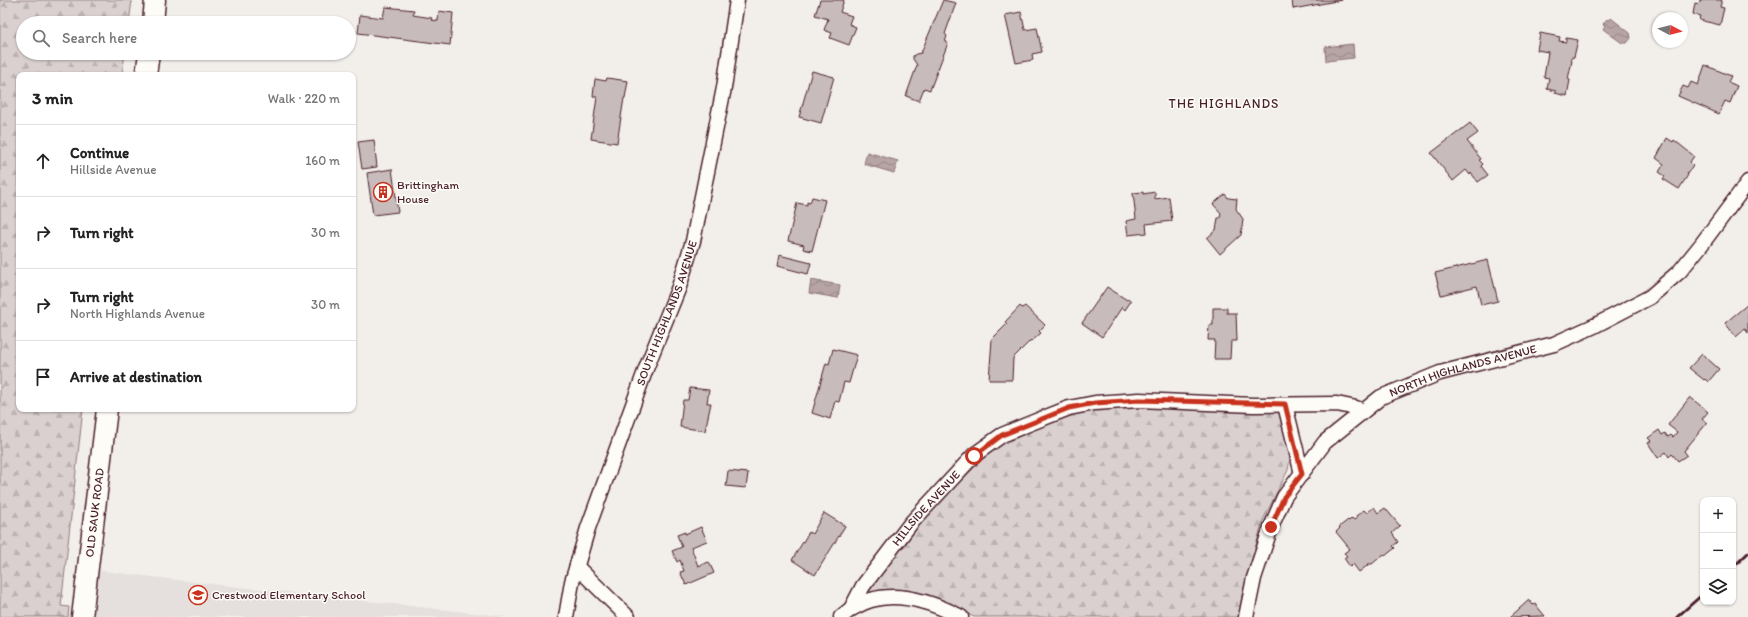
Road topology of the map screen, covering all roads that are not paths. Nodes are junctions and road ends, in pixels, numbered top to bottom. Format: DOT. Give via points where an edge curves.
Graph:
graph roads {
  1 [pos="155,0"];
  2 [pos="737,0"];
  3 [pos="154,16"];
  4 [pos="148,60"];
  5 [pos="146,72"];
  6 [pos="1748,182"];
  7 [pos="1285,404"];
  8 [pos="1363,411"];
  9 [pos="107,412"];
  10 [pos="1302,474"];
  11 [pos="577,567"];
  12 [pos="846,613"];
  13 [pos="82,617"];
  14 [pos="566,617"];
  15 [pos="628,617"];
  16 [pos="961,617"];
  17 [pos="1246,617"];
  1 -- 3 [label="street"];
  2 -- 11 [label="street, SOUTH HIGHLANDS AVENUE" via="724,88 693,241 679,287 647,366 588,528"];
  4 -- 5 [label="street"];
  6 -- 8 [label="street, NORTH HIGHLANDS AVENUE" via="1680,271 1650,297 1554,344 1440,373 1381,397"];
  7 -- 8 [label="street, HILLSIDE AVENUE" via="1338,404"];
  7 -- 10 [label="street"];
  7 -- 12 [label="street, HILLSIDE AVENUE" via="1139,400 1095,403 1069,408 1002,435 974,456 911,523 863,586"];
  8 -- 10 [label="street, NORTH HIGHLANDS AVENUE" via="1325,442"];
  9 -- 13 [label="street, OLD SAUK ROAD"];
  10 -- 17 [label="street, NORTH HIGHLANDS AVENUE" via="1284,497 1271,527 1254,578"];
  11 -- 14 [label="street, SOUTH HIGHLANDS AVENUE"];
  11 -- 15 [label="street"];
  12 -- 16 [label="street" via="870,600 891,597 916,599 942,607"];
}
